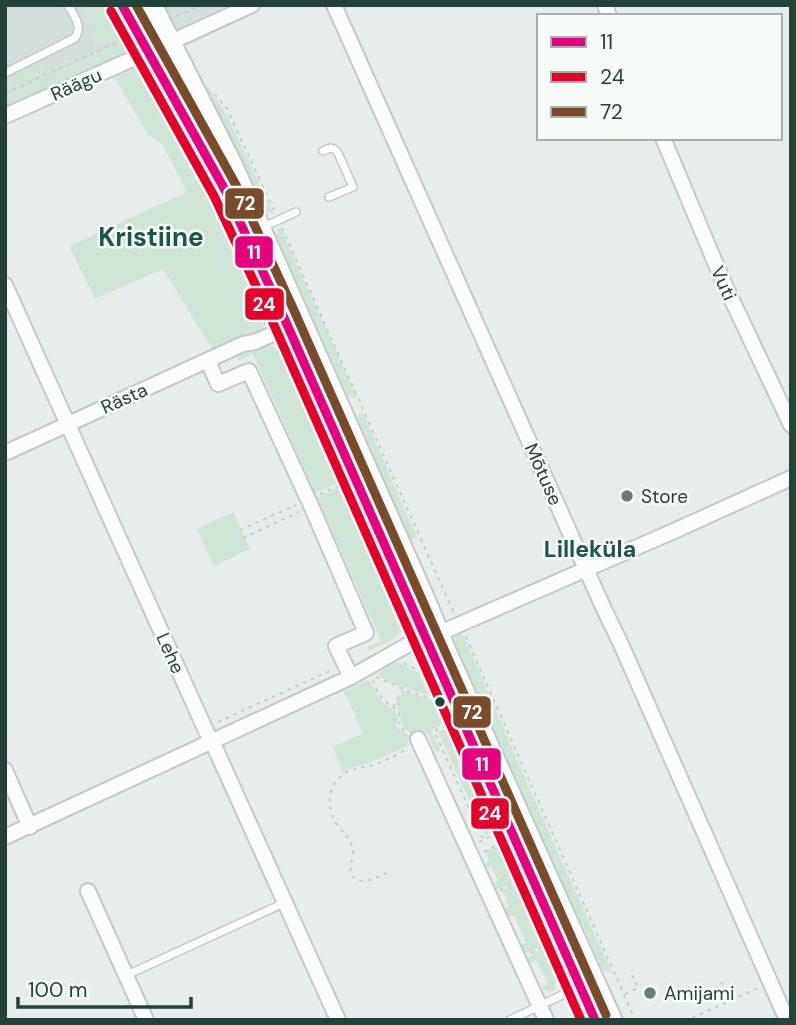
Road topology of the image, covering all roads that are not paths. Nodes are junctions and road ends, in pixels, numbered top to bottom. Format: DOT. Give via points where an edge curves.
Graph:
graph roads {
  1 [pos="68,5"];
  2 [pos="122,5"];
  3 [pos="152,5"];
  4 [pos="252,5"];
  5 [pos="334,5"];
  6 [pos="171,42"];
  7 [pos="148,52"];
  8 [pos="5,73"];
  9 [pos="5,116"];
  10 [pos="664,140"];
  11 [pos="323,151"];
  12 [pos="330,197"];
  13 [pos="296,212"];
  14 [pos="260,228"];
  15 [pos="5,285"];
  16 [pos="285,319"];
  17 [pos="208,361"];
  18 [pos="68,424"];
  19 [pos="791,425"];
  20 [pos="5,453"];
  21 [pos="791,478"];
  22 [pos="587,569"];
  23 [pos="433,636"];
  24 [pos="348,671"];
  25 [pos="417,740"];
  26 [pos="212,743"];
  27 [pos="5,770"];
  28 [pos="30,827"];
  29 [pos="5,837"];
  30 [pos="88,891"];
  31 [pos="285,902"];
  32 [pos="126,975"];
  33 [pos="587,983"];
  34 [pos="540,1006"];
  35 [pos="146,1020"];
  36 [pos="338,1020"];
  37 [pos="510,1020"];
  38 [pos="546,1020"];
  39 [pos="596,1020"];
  40 [pos="612,1020"];
  41 [pos="787,1020"];
  1 -- 8 [label="lane" via="79,26 75,38"];
  2 -- 7 [label="main road"];
  3 -- 6 [label="main road"];
  4 -- 6 [label="street"];
  5 -- 22 [label="street, Mõtuse"];
  6 -- 14 [label="main road"];
  7 -- 9 [label="street, Räägu"];
  7 -- 16 [label="main road" via="225,190"];
  10 -- 19 [label="street, Vuti" via="722,279"];
  11 -- 12 [label="lane" via="330,148 338,153 353,187"];
  13 -- 14 [label="lane"];
  14 -- 23 [label="main road" via="429,606"];
  15 -- 18 [label="street, Lehe"];
  16 -- 17 [label="street, Rästa"];
  16 -- 23 [label="main road"];
  17 -- 18 [label="street, Rästa"];
  17 -- 24 [label="street" via="218,384 249,371 308,501 366,633 336,646"];
  18 -- 20 [label="street, Rästa"];
  18 -- 26 [label="street, Lehe"];
  21 -- 22 [label="street"];
  22 -- 23 [label="street"];
  22 -- 41 [label="street, Mõtuse"];
  23 -- 24 [label="street"];
  23 -- 33 [label="main road"];
  24 -- 26 [label="street"];
  25 -- 34 [label="street"];
  26 -- 28 [label="street"];
  26 -- 31 [label="street, Lehe"];
  27 -- 28 [label="street"];
  28 -- 29 [label="street"];
  30 -- 32 [label="street"];
  31 -- 32 [label="lane"];
  31 -- 36 [label="street, Lehe"];
  32 -- 35 [label="street"];
  33 -- 34 [label="lane"];
  33 -- 39 [label="main road"];
  33 -- 40 [label="main road"];
  34 -- 37 [label="lane"];
  34 -- 38 [label="street"];
}
